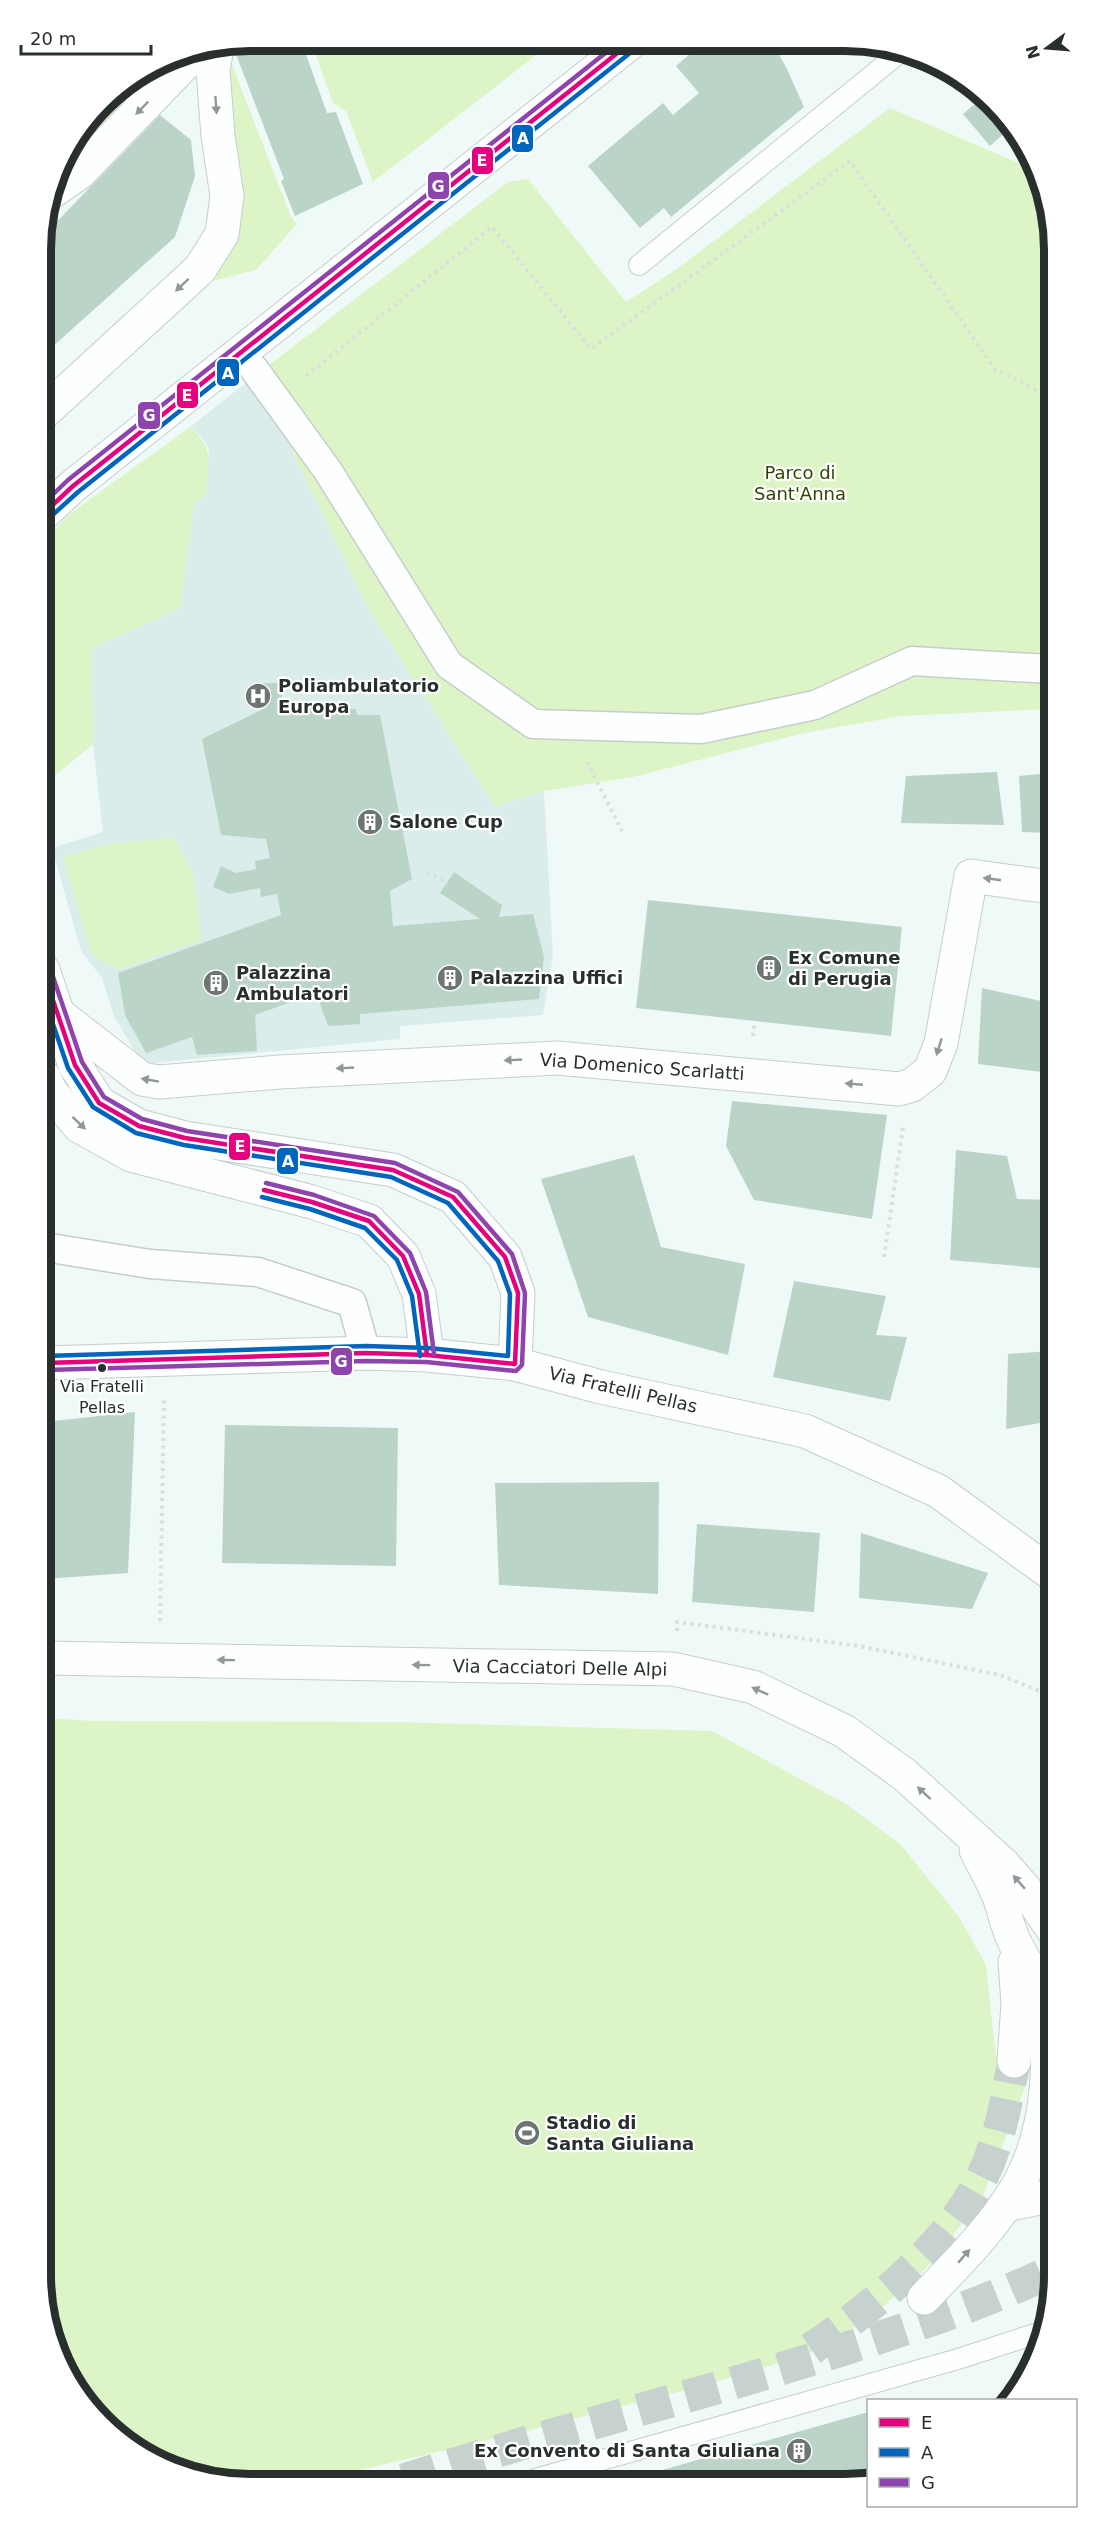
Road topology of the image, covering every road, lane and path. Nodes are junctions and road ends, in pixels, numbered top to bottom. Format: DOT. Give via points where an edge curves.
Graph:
graph roads {
  1 [pos="620,51"];
  2 [pos="216,54"];
  3 [pos="894,57"];
  4 [pos="188,61"];
  5 [pos="62,185"];
  6 [pos="639,265"];
  7 [pos="254,369"];
  8 [pos="1044,394"];
  9 [pos="276,399"];
  10 [pos="51,406"];
  11 [pos="73,486"];
  12 [pos="51,497"];
  13 [pos="51,507"];
  14 [pos="1044,669"];
  15 [pos="567,725"];
  16 [pos="622,831"];
  17 [pos="427,873"];
  18 [pos="446,885"];
  19 [pos="1044,886"];
  20 [pos="51,995"];
  21 [pos="57,1013"];
  22 [pos="51,1092"];
  23 [pos="904,1123"];
  24 [pos="51,1248"];
  25 [pos="884,1257"];
  26 [pos="366,1353"];
  27 [pos="427,1355"];
  28 [pos="51,1363"];
  29 [pos="515,1364"];
  30 [pos="165,1389"];
  31 [pos="1044,1568"];
  32 [pos="160,1621"];
  33 [pos="676,1637"];
  34 [pos="51,1658"];
  35 [pos="1044,1693"];
  36 [pos="967,1833"];
  37 [pos="1044,1917"];
  38 [pos="1014,1942"];
  39 [pos="1044,2016"];
  40 [pos="1014,2061"];
  41 [pos="1044,2100"];
  42 [pos="1044,2199"];
  43 [pos="1006,2205"];
  44 [pos="924,2298"];
  45 [pos="1034,2334"];
  46 [pos="553,2474"];
  1 -- 11 [label="street"];
  2 -- 10 [label="street, one-way" via="213,71 218,136 228,196 222,234 200,269"];
  3 -- 6 [label="lane"];
  4 -- 5 [label="street, one-way" via="80,173"];
  7 -- 9 [label="street"];
  8 -- 9 [label="path" via="994,369 850,161 591,349 492,227"];
  9 -- 15 [label="street" via="328,471 449,665 532,724"];
  11 -- 12 [label="street"];
  11 -- 13 [label="street"];
  14 -- 15 [label="street" via="912,661 815,705 701,729"];
  15 -- 16 [label="path"];
  17 -- 18 [label="path"];
  19 -- 21 [label="street, Via Domenico Scarlatti, one-way" via="971,876 941,1043 930,1071 912,1085 899,1089 557,1058 159,1082 142,1079"];
  20 -- 21 [label="street"];
  21 -- 29 [label="street" via="75,1065 99,1103 139,1126 185,1138 393,1170 453,1197 505,1257 518,1293"];
  22 -- 27 [label="street, one-way" via="79,1126 131,1155 312,1202 369,1221 403,1256 419,1294"];
  23 -- 25 [label="path"];
  24 -- 26 [label="street" via="150,1264 258,1272 352,1304"];
  26 -- 27 [label="street, Via Fratelli Pellas"];
  26 -- 28 [label="street, Via Fratelli Pellas"];
  27 -- 29 [label="street, Via Fratelli Pellas"];
  29 -- 31 [label="street, Via Fratelli Pellas" via="805,1431 938,1491"];
  30 -- 32 [label="path"];
  33 -- 35 [label="path" via="677,1622 859,1646 1000,1675"];
  36 -- 34 [label="street, Via Cacciatori Delle Alpi, one-way" via="905,1775 844,1731 753,1687 673,1669"];
  37 -- 36 [label="street, Via Cacciatori Delle Alpi, one-way" via="1004,1865"];
  36 -- 38 [label="street" via="999,1897"];
  38 -- 39 [label="street" via="1035,1981"];
  38 -- 40 [label="street" via="1018,2003"];
  41 -- 43 [label="street" via="1037,2138"];
  42 -- 43 [label="street"];
  44 -- 43 [label="street, one-way"];
  45 -- 46 [label="lane"];
}
